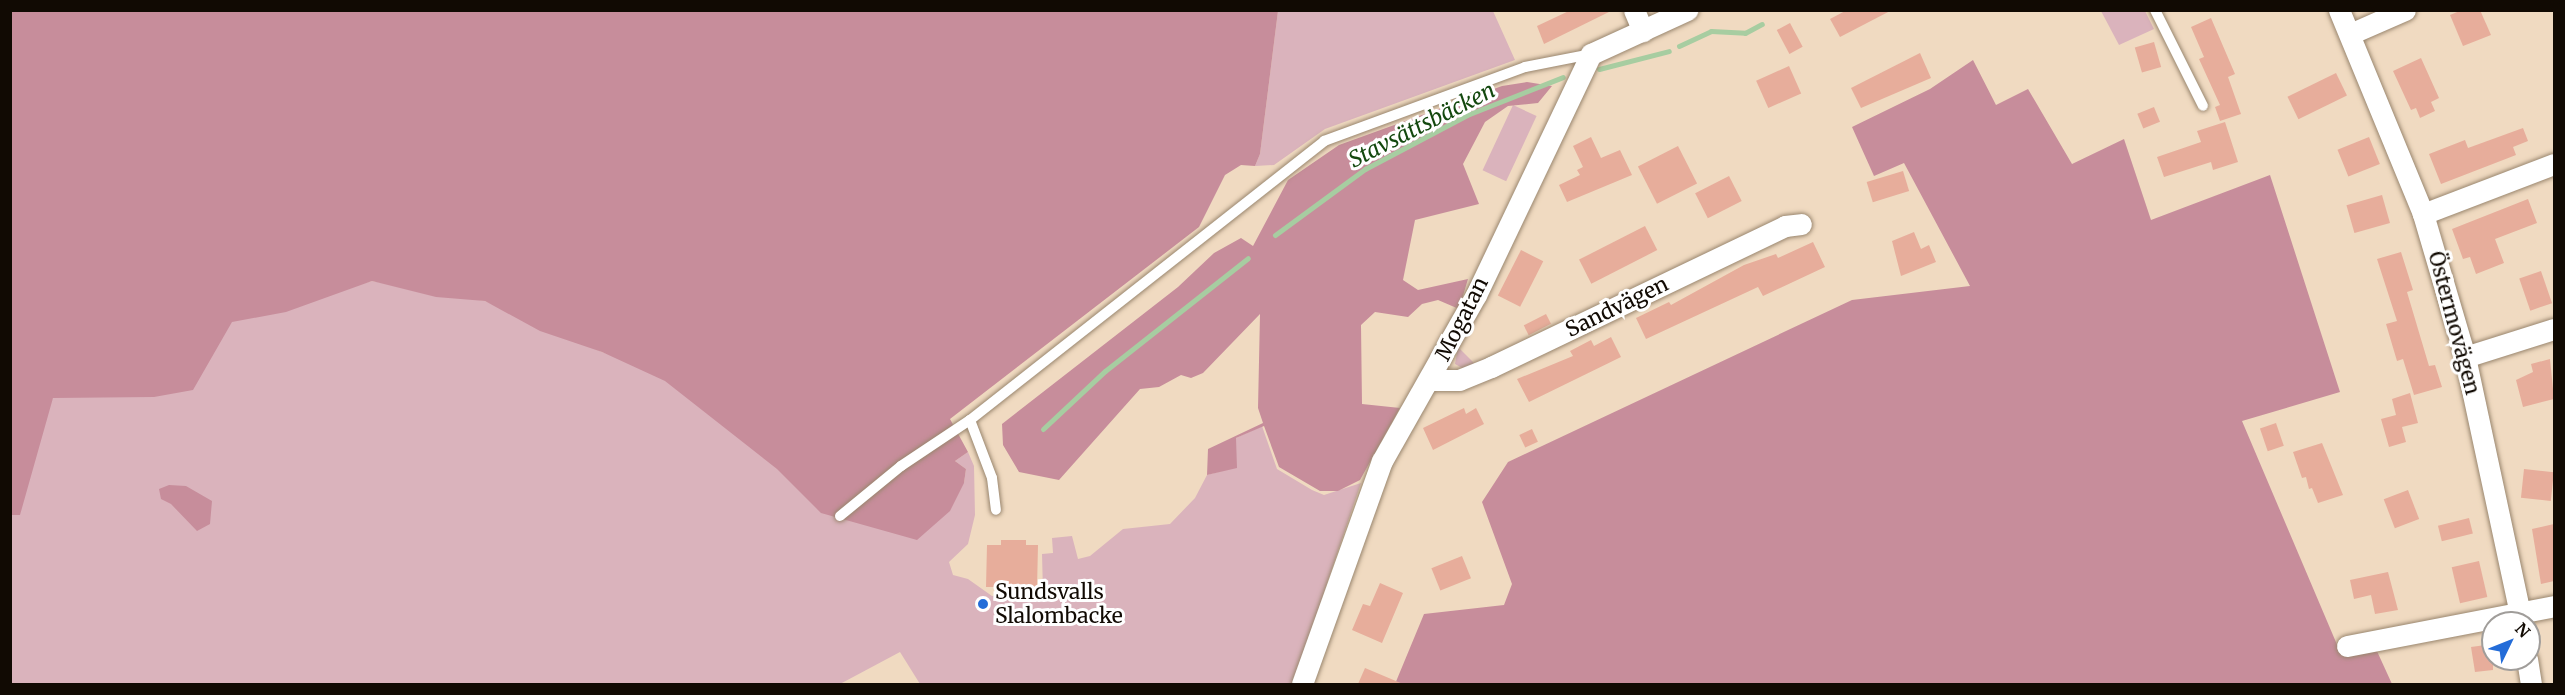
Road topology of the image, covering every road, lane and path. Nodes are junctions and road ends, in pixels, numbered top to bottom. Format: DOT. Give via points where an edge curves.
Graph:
graph roads {
  1 [pos="1634,10"];
  2 [pos="1687,10"];
  3 [pos="2155,10"];
  4 [pos="2339,10"];
  5 [pos="2405,10"];
  6 [pos="1643,31"];
  7 [pos="2350,34"];
  8 [pos="1592,54"];
  9 [pos="2203,106"];
  10 [pos="2554,164"];
  11 [pos="2423,214"];
  12 [pos="1801,224"];
  13 [pos="2554,329"];
  14 [pos="2464,357"];
  15 [pos="1430,380"];
  16 [pos="970,420"];
  17 [pos="996,510"];
  18 [pos="840,516"];
  19 [pos="2519,611"];
  20 [pos="2481,624"];
  21 [pos="2347,646"];
  22 [pos="1302,684"];
  1 -- 6 [label="street"];
  2 -- 6 [label="street"];
  3 -- 9 [label="lane"];
  4 -- 7 [label="street, Östermovägen"];
  5 -- 7 [label="street"];
  6 -- 8 [label="street"];
  7 -- 11 [label="street, Östermovägen"];
  8 -- 15 [label="street, Mogatan" via="1476,295"];
  8 -- 16 [label="lane" via="1525,67 1324,141"];
  10 -- 11 [label="street"];
  11 -- 14 [label="street, Östermovägen"];
  12 -- 15 [label="street, Sandvägen" via="1785,226 1470,376"];
  13 -- 14 [label="street"];
  14 -- 19 [label="street, Östermovägen"];
  15 -- 22 [label="street, Mogatan" via="1382,462"];
  16 -- 17 [label="lane" via="992,478"];
  16 -- 18 [label="lane" via="901,466"];
  20 -- 21 [label="street"];
}
